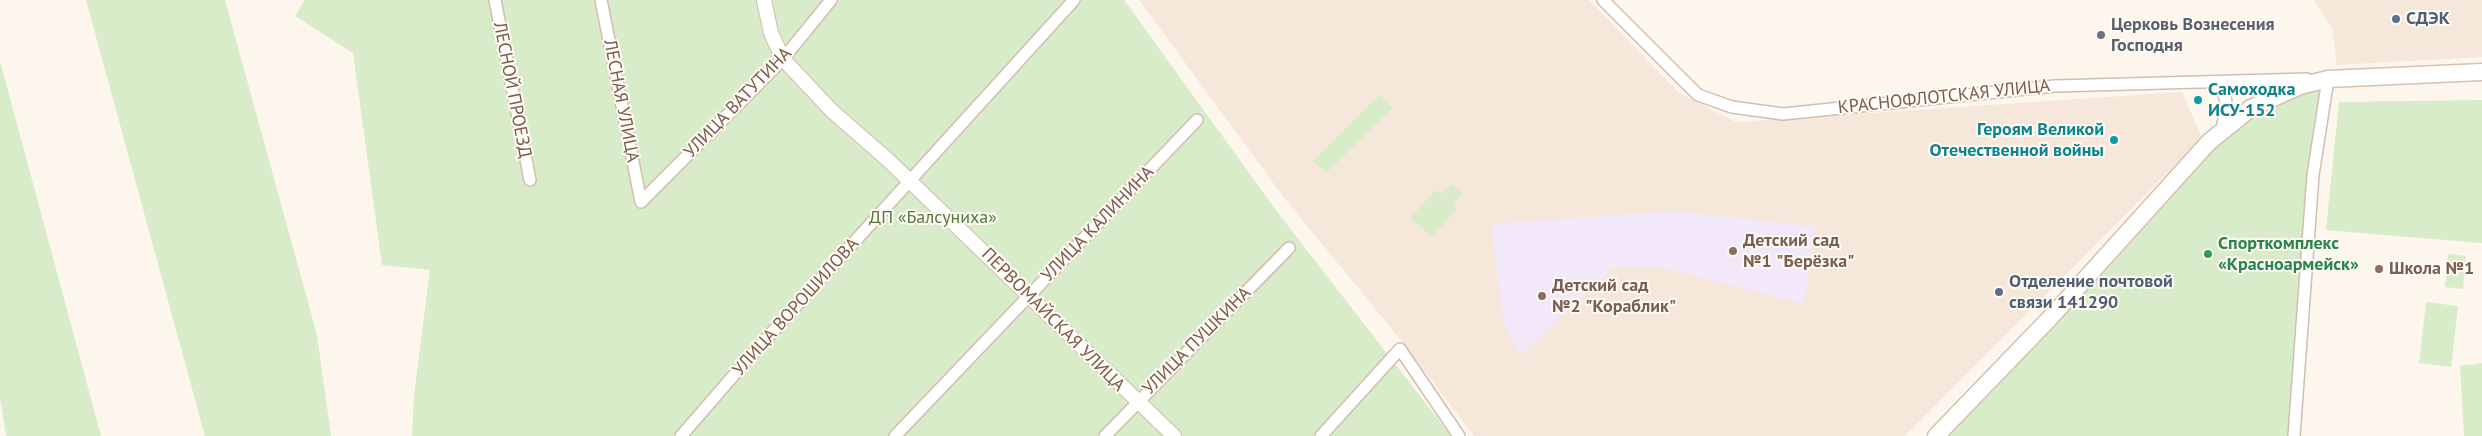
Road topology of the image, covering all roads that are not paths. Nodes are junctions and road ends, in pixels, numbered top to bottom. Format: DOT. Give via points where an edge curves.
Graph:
graph roads {
  1 [pos="495,0"];
  2 [pos="601,0"];
  3 [pos="764,0"];
  4 [pos="831,0"];
  5 [pos="1074,0"];
  6 [pos="1603,0"];
  7 [pos="783,59"];
  8 [pos="2482,72"];
  9 [pos="2328,79"];
  10 [pos="2208,83"];
  11 [pos="1197,120"];
  12 [pos="2221,133"];
  13 [pos="530,180"];
  14 [pos="911,182"];
  15 [pos="641,202"];
  16 [pos="1289,248"];
  17 [pos="1029,295"];
  18 [pos="1136,402"];
  19 [pos="681,436"];
  20 [pos="894,436"];
  21 [pos="1105,436"];
  22 [pos="1174,436"];
  23 [pos="1321,436"];
  24 [pos="1459,436"];
  25 [pos="1936,436"];
  26 [pos="2294,436"];
  1 -- 13 [label="street, ЛЕСНОЙ ПРОЕЗД"];
  2 -- 15 [label="street, ЛЕСНАЯ УЛИЦА"];
  3 -- 7 [label="street, ПЕРВОМАЙСКАЯ УЛИЦА" via="771,33"];
  4 -- 7 [label="street, УЛИЦА ВАТУТИНА"];
  5 -- 14 [label="street, УЛИЦА ВОРОШИЛОВА"];
  6 -- 10 [label="street, КРАСНОФЛОТСКАЯ УЛИЦА" via="1698,96 1754,112 1783,114 2054,86"];
  7 -- 14 [label="street, ПЕРВОМАЙСКАЯ УЛИЦА" via="832,111"];
  7 -- 15 [label="street, УЛИЦА ВАТУТИНА"];
  8 -- 9 [label="main road"];
  9 -- 10 [label="street, КРАСНОФЛОТСКАЯ УЛИЦА"];
  9 -- 12 [label="main road" via="2300,86 2251,108"];
  9 -- 26 [label="street" via="2313,175"];
  10 -- 12 [label="street" via="2225,93 2227,102"];
  11 -- 17 [label="street, УЛИЦА КАЛИНИНА"];
  12 -- 25 [label="main road"];
  14 -- 17 [label="street, ПЕРВОМАЙСКАЯ УЛИЦА"];
  14 -- 19 [label="street, УЛИЦА ВОРОШИЛОВА"];
  16 -- 18 [label="street, УЛИЦА ПУШКИНА"];
  17 -- 18 [label="street, ПЕРВОМАЙСКАЯ УЛИЦА"];
  17 -- 20 [label="street, УЛИЦА КАЛИНИНА"];
  18 -- 21 [label="street, УЛИЦА ПУШКИНА"];
  18 -- 22 [label="street, ПЕРВОМАЙСКАЯ УЛИЦА"];
  23 -- 24 [label="street" via="1400,350"];
}
